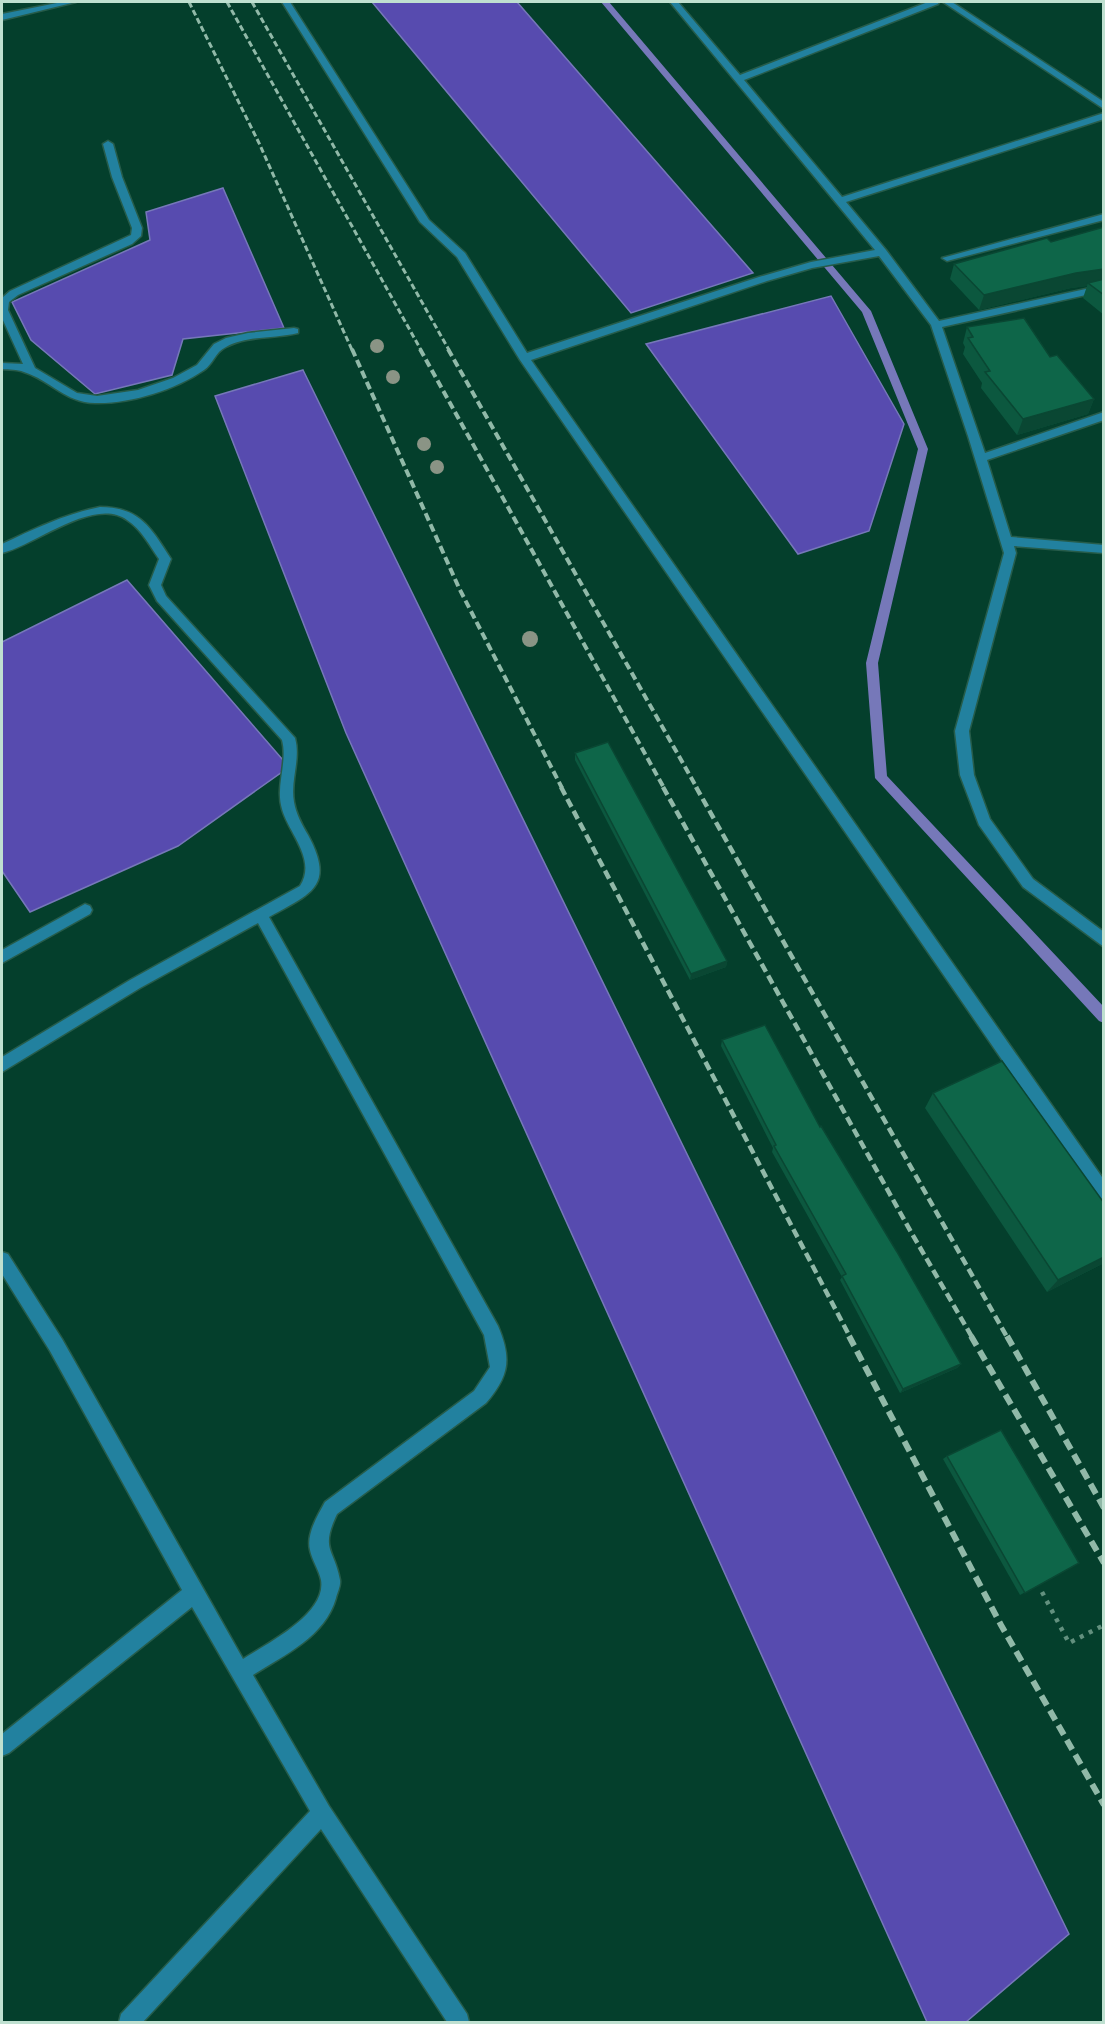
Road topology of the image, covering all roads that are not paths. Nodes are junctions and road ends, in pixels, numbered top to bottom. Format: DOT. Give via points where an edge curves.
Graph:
graph roads {
  1 [pos="72,2"];
  2 [pos="286,2"];
  3 [pos="674,2"];
  4 [pos="935,2"];
  5 [pos="947,2"];
  6 [pos="2,17"];
  7 [pos="738,79"];
  8 [pos="1104,106"];
  9 [pos="1104,116"];
  10 [pos="108,144"];
  11 [pos="840,201"];
  12 [pos="1104,217"];
  13 [pos="882,252"];
  14 [pos="947,258"];
  15 [pos="1104,288"];
  16 [pos="936,325"];
  17 [pos="294,331"];
  18 [pos="524,358"];
  19 [pos="2,366"];
  20 [pos="30,368"];
  21 [pos="1104,416"];
  22 [pos="981,458"];
  23 [pos="1006,541"];
  24 [pos="2,549"];
  25 [pos="1104,549"];
  26 [pos="85,910"];
  27 [pos="261,916"];
  28 [pos="1104,940"];
  29 [pos="2,957"];
  30 [pos="2,1065"];
  31 [pos="1104,1194"];
  32 [pos="2,1260"];
  33 [pos="195,1593"];
  34 [pos="240,1672"];
  35 [pos="2,1746"];
  36 [pos="322,1813"];
  37 [pos="129,2022"];
  38 [pos="459,2022"];
  1 -- 6 [label="street"];
  2 -- 18 [label="street" via="425,222 461,255"];
  3 -- 7 [label="street"];
  4 -- 7 [label="street"];
  5 -- 8 [label="street"];
  7 -- 11 [label="street"];
  9 -- 11 [label="street"];
  10 -- 20 [label="street" via="136,236 4,301 3,310"];
  11 -- 13 [label="street"];
  12 -- 14 [label="street"];
  13 -- 16 [label="street"];
  13 -- 18 [label="street" via="811,265 763,279"];
  15 -- 16 [label="street"];
  16 -- 22 [label="street"];
  17 -- 20 [label="street" via="223,344 211,352 204,365 184,377 115,398 93,400 74,396"];
  18 -- 31 [label="street"];
  19 -- 20 [label="street"];
  21 -- 22 [label="street"];
  22 -- 23 [label="street"];
  23 -- 25 [label="street"];
  23 -- 28 [label="street" via="1010,553 962,731 967,775 984,821 1028,883"];
  24 -- 27 [label="street" via="81,514 118,510 132,517 165,559 155,585 161,598 288,738 293,750 285,792 314,875 305,890"];
  26 -- 29 [label="street"];
  27 -- 30 [label="street" via="135,984"];
  27 -- 34 [label="street" via="492,1332 500,1358 497,1378 480,1397 331,1508 321,1528 318,1547 332,1582 324,1607 310,1625"];
  32 -- 33 [label="street" via="56,1345"];
  33 -- 34 [label="street"];
  33 -- 35 [label="street"];
  34 -- 36 [label="street"];
  36 -- 37 [label="street"];
  36 -- 38 [label="street"];
}
